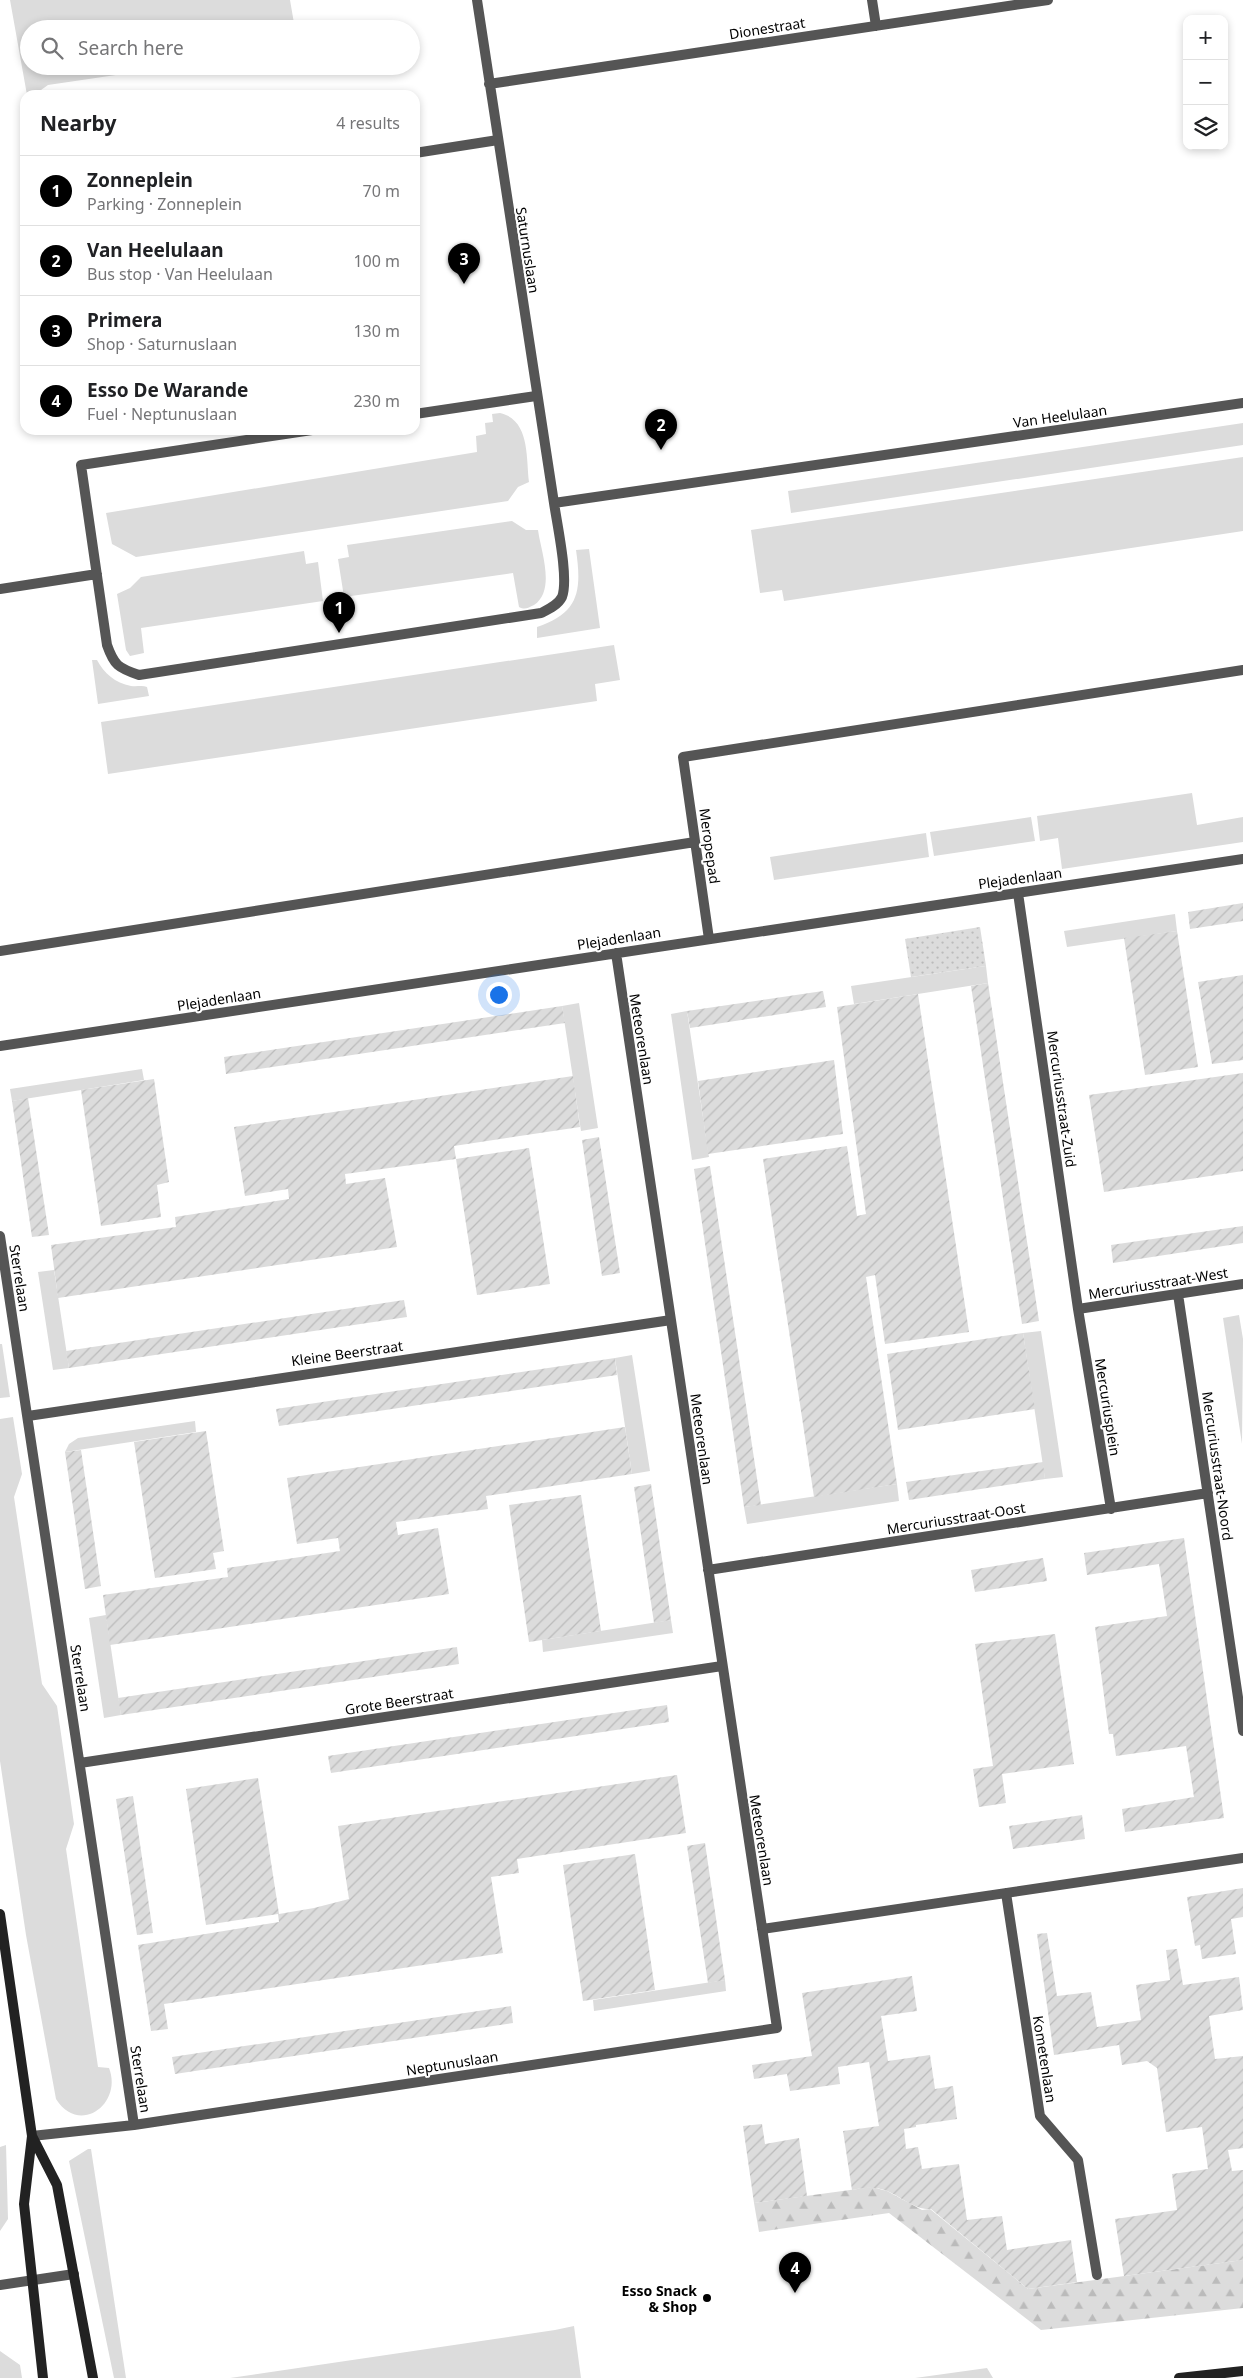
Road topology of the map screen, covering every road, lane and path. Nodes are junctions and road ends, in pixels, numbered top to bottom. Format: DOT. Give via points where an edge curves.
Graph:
graph roads {
  1 [pos="476,0"];
  2 [pos="872,0"];
  3 [pos="1048,0"];
  4 [pos="876,26"];
  5 [pos="489,84"];
  6 [pos="498,140"];
  7 [pos="420,152"];
  8 [pos="536,396"];
  9 [pos="1243,403"];
  10 [pos="420,413"];
  11 [pos="279,435"];
  12 [pos="554,504"];
  13 [pos="97,574"];
  14 [pos="0,588"];
  15 [pos="1243,670"];
  16 [pos="695,842"];
  17 [pos="1243,859"];
  18 [pos="1018,893"];
  19 [pos="709,939"];
  20 [pos="0,951"];
  21 [pos="616,953"];
  22 [pos="0,1046"];
  23 [pos="0,1236"];
  24 [pos="1243,1284"];
  25 [pos="1178,1294"];
  26 [pos="1078,1309"];
  27 [pos="671,1320"];
  28 [pos="28,1416"];
  29 [pos="1208,1493"];
  30 [pos="1111,1509"];
  31 [pos="708,1570"];
  32 [pos="722,1666"];
  33 [pos="1243,1731"];
  34 [pos="80,1763"];
  35 [pos="1243,1858"];
  36 [pos="1006,1893"];
  37 [pos="0,1914"];
  38 [pos="762,1930"];
  39 [pos="134,2125"];
  40 [pos="32,2136"];
  41 [pos="74,2274"];
  42 [pos="1097,2275"];
  43 [pos="32,2280"];
  44 [pos="0,2285"];
  45 [pos="1243,2371"];
  46 [pos="43,2378"];
  47 [pos="93,2378"];
  48 [pos="1179,2378"];
  1 -- 5 [label="street, Saturnuslaan"];
  2 -- 4 [label="street"];
  3 -- 4 [label="street, Dionestraat"];
  4 -- 5 [label="street, Dionestraat"];
  5 -- 6 [label="street, Saturnuslaan"];
  6 -- 7 [label="street"];
  6 -- 8 [label="street, Saturnuslaan"];
  8 -- 10 [label="street"];
  8 -- 12 [label="street, Saturnuslaan"];
  9 -- 12 [label="street, Van Heelulaan"];
  11 -- 13 [label="street, Saturnuslaan" via="81,465"];
  12 -- 13 [label="street, Saturnuslaan" via="564,582 557,605 541,614 332,647 139,675 120,669 112,659"];
  13 -- 14 [label="street"];
  15 -- 16 [label="street, Meropepad" via="682,757"];
  16 -- 19 [label="street, Meropepad"];
  16 -- 20 [label="street"];
  17 -- 18 [label="street, Plejadenlaan"];
  18 -- 19 [label="street, Plejadenlaan"];
  18 -- 26 [label="street, Mercuriusstraat-Zuid"];
  19 -- 21 [label="street, Plejadenlaan"];
  21 -- 22 [label="street, Plejadenlaan"];
  21 -- 27 [label="street, Meteorenlaan"];
  23 -- 28 [label="street, Sterrelaan"];
  24 -- 25 [label="street, Mercuriusstraat-West"];
  25 -- 26 [label="street, Mercuriusstraat-West"];
  25 -- 29 [label="street, Mercuriusstraat-Noord"];
  26 -- 30 [label="street, Mercuriusplein"];
  27 -- 28 [label="street, Kleine Beerstraat"];
  27 -- 31 [label="street, Meteorenlaan"];
  28 -- 34 [label="street, Sterrelaan"];
  29 -- 30 [label="street, Mercuriusstraat-Oost"];
  29 -- 33 [label="street, Mercuriusstraat-Noord"];
  30 -- 31 [label="street, Mercuriusstraat-Oost"];
  31 -- 32 [label="street, Meteorenlaan"];
  32 -- 34 [label="street, Grote Beerstraat"];
  32 -- 38 [label="street, Meteorenlaan"];
  34 -- 39 [label="street, Sterrelaan"];
  35 -- 36 [label="street"];
  36 -- 38 [label="street"];
  36 -- 42 [label="street, Kometenlaan" via="1040,2116 1078,2160"];
  37 -- 40 [label="street"];
  38 -- 39 [label="street, Neptunuslaan" via="777,2028"];
  39 -- 40 [label="street, Neptunuslaan"];
  40 -- 41 [label="street" via="57,2186"];
  40 -- 43 [label="street" via="24,2204"];
  41 -- 43 [label="street"];
  41 -- 47 [label="street"];
  43 -- 44 [label="street"];
  43 -- 46 [label="street"];
  45 -- 48 [label="street"];
}
